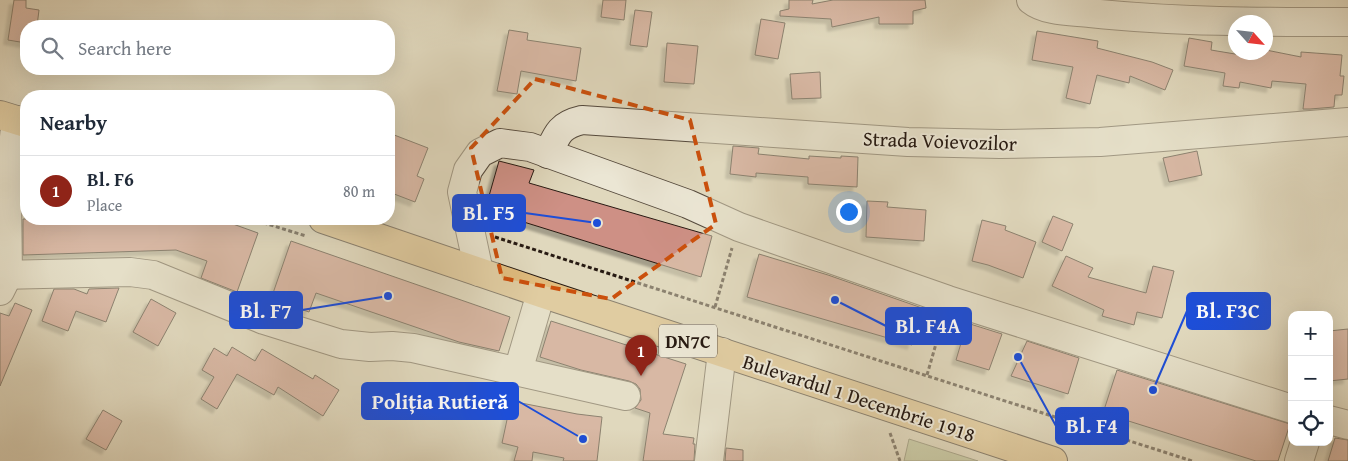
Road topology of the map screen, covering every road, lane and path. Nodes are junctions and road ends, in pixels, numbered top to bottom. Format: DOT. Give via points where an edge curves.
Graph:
graph roads {
  1 [pos="1031,0"];
  2 [pos="1348,22"];
  3 [pos="14,119"];
  4 [pos="1348,122"];
  5 [pos="548,154"];
  6 [pos="11,197"];
  7 [pos="342,225"];
  8 [pos="738,226"];
  9 [pos="470,233"];
  10 [pos="479,272"];
  11 [pos="3,281"];
  12 [pos="541,293"];
  13 [pos="948,300"];
  14 [pos="715,307"];
  15 [pos="722,352"];
  16 [pos="518,371"];
  17 [pos="927,375"];
  18 [pos="626,396"];
  19 [pos="1288,408"];
  20 [pos="1333,421"];
  21 [pos="1348,425"];
  22 [pos="888,429"];
  23 [pos="1304,446"];
  24 [pos="709,461"];
  25 [pos="900,461"];
  26 [pos="1053,461"];
  27 [pos="1192,461"];
  28 [pos="1300,461"];
  1 -- 2 [label="street" via="1054,9 1118,16"];
  3 -- 6 [label="street"];
  4 -- 5 [label="street, Strada Voievozilor" via="1100,142 1000,144 908,142 582,120 569,123 557,134"];
  5 -- 8 [label="street" via="688,204"];
  5 -- 9 [label="street" via="530,147 500,143 480,153 468,170 462,192"];
  6 -- 11 [label="street"];
  7 -- 10 [label="main road, Bulevardul 1 Decembrie 1918 / DN7C"];
  8 -- 13 [label="street"];
  8 -- 14 [label="path"];
  9 -- 10 [label="street"];
  9 -- 14 [label="path" via="502,238"];
  10 -- 12 [label="main road, Bulevardul 1 Decembrie 1918 / DN7C"];
  11 -- 16 [label="street" via="130,272 153,276 264,320 341,344 413,348"];
  12 -- 15 [label="main road, Bulevardul 1 Decembrie 1918 / DN7C"];
  12 -- 16 [label="street"];
  13 -- 17 [label="path"];
  13 -- 19 [label="street"];
  14 -- 17 [label="path"];
  15 -- 24 [label="street, Bulevardul 1 Decembrie 1918"];
  15 -- 26 [label="main road, Bulevardul 1 Decembrie 1918 / DN7C"];
  16 -- 18 [label="street"];
  17 -- 27 [label="path"];
  20 -- 21 [label="street"];
  22 -- 25 [label="path"];
  23 -- 28 [label="street"];
}
